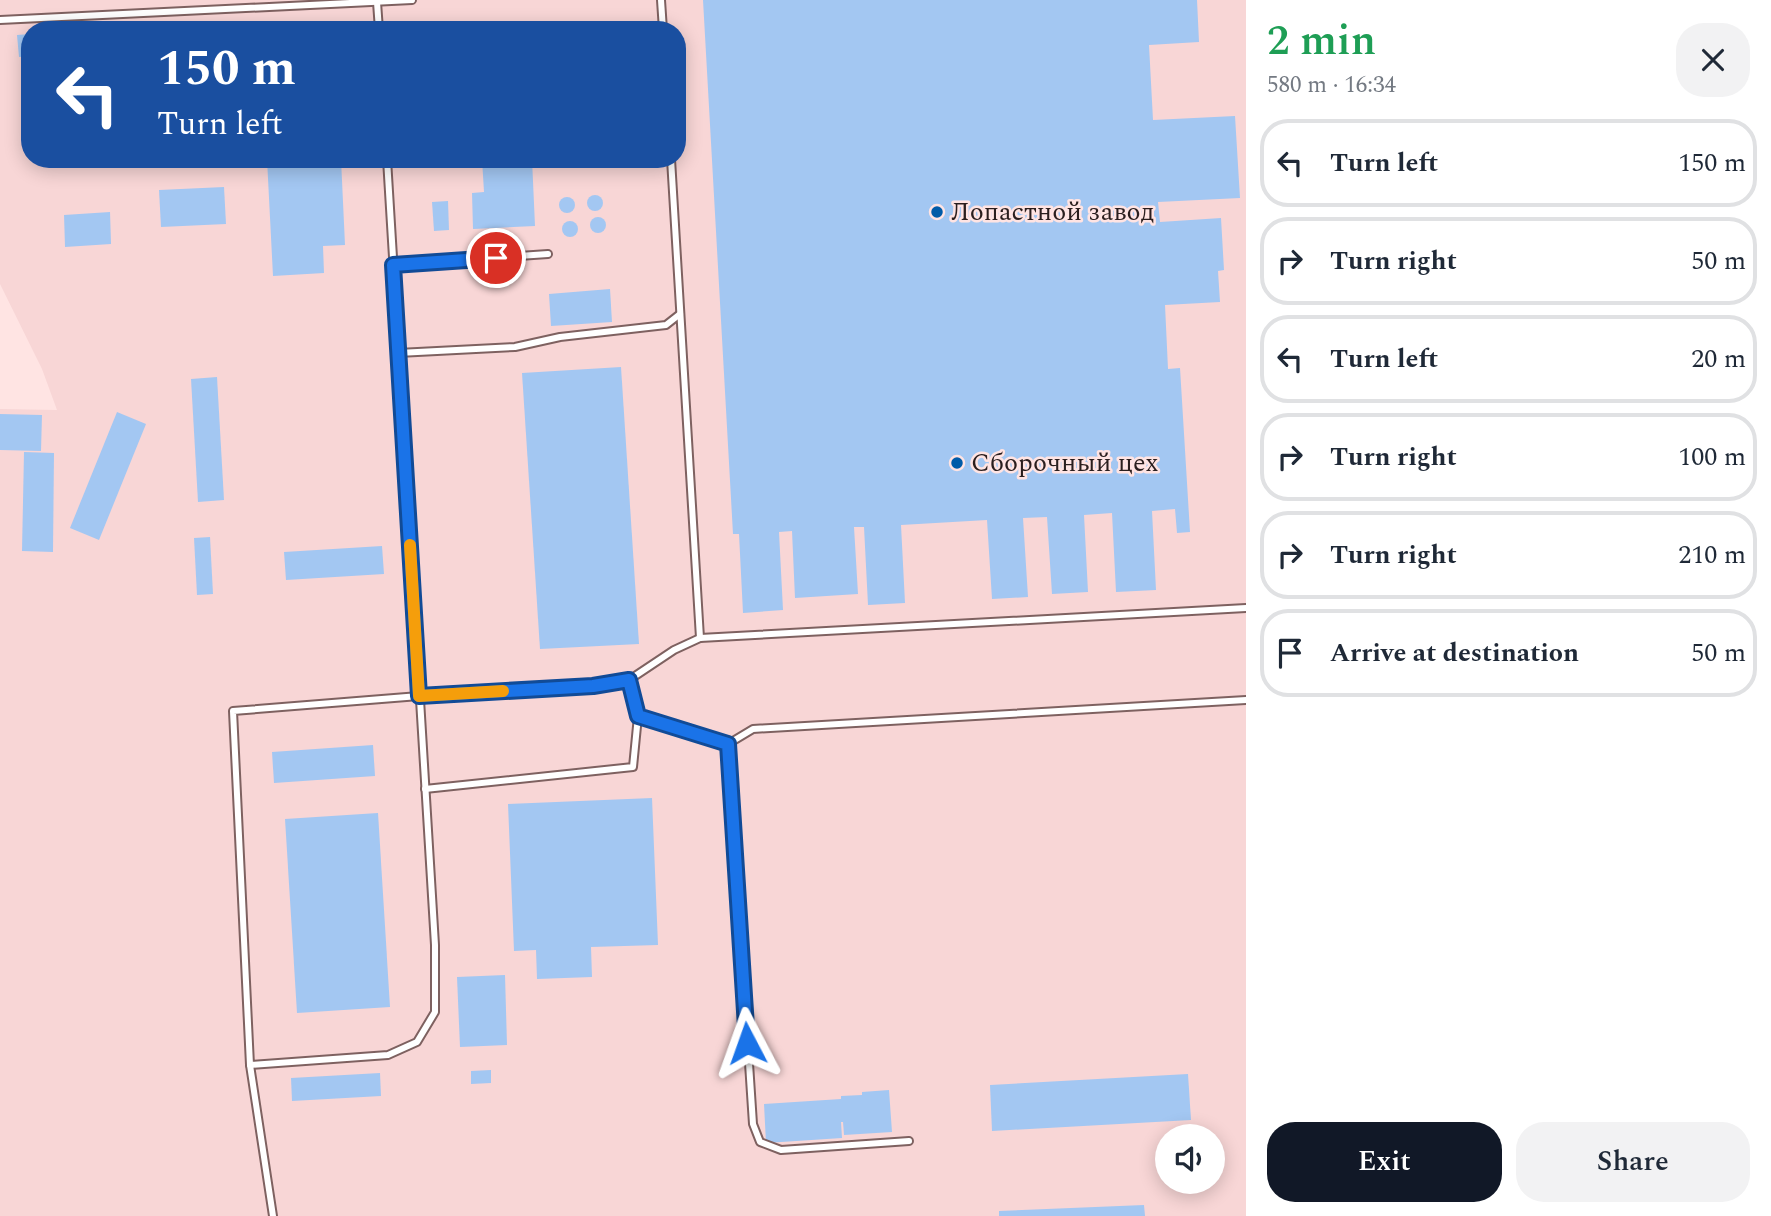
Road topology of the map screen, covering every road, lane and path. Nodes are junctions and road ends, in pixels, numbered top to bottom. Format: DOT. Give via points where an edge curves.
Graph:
graph roads {
  1 [pos="412,0"];
  2 [pos="662,0"];
  3 [pos="377,2"];
  4 [pos="0,20"];
  5 [pos="378,21"];
  6 [pos="663,21"];
  7 [pos="388,168"];
  8 [pos="672,168"];
  9 [pos="548,254"];
  10 [pos="393,265"];
  11 [pos="680,314"];
  12 [pos="666,326"];
  13 [pos="681,335"];
  14 [pos="398,353"];
  15 [pos="1246,608"];
  16 [pos="700,638"];
  17 [pos="629,680"];
  18 [pos="419,696"];
  19 [pos="1246,700"];
  20 [pos="638,716"];
  21 [pos="728,744"];
  22 [pos="425,789"];
  23 [pos="250,1065"];
  24 [pos="909,1141"];
  25 [pos="273,1216"];
  1 -- 3 [label="lane"];
  2 -- 6 [label="lane"];
  3 -- 4 [label="lane"];
  3 -- 5 [label="lane"];
  7 -- 10 [label="lane"];
  8 -- 11 [label="lane"];
  9 -- 10 [label="lane"];
  10 -- 14 [label="lane"];
  11 -- 12 [label="lane"];
  11 -- 13 [label="lane"];
  12 -- 13 [label="lane"];
  12 -- 14 [label="lane" via="559,337 515,347"];
  13 -- 16 [label="lane"];
  14 -- 18 [label="lane"];
  15 -- 16 [label="lane"];
  16 -- 17 [label="lane"];
  17 -- 18 [label="lane"];
  17 -- 20 [label="lane"];
  18 -- 22 [label="lane"];
  18 -- 23 [label="lane" via="233,711"];
  19 -- 21 [label="lane" via="753,729"];
  20 -- 21 [label="lane"];
  20 -- 22 [label="lane" via="633,767"];
  21 -- 24 [label="lane" via="752,1124 760,1142 781,1150"];
  22 -- 23 [label="lane" via="435,1012 417,1042 388,1055"];
  23 -- 25 [label="lane"];
}
